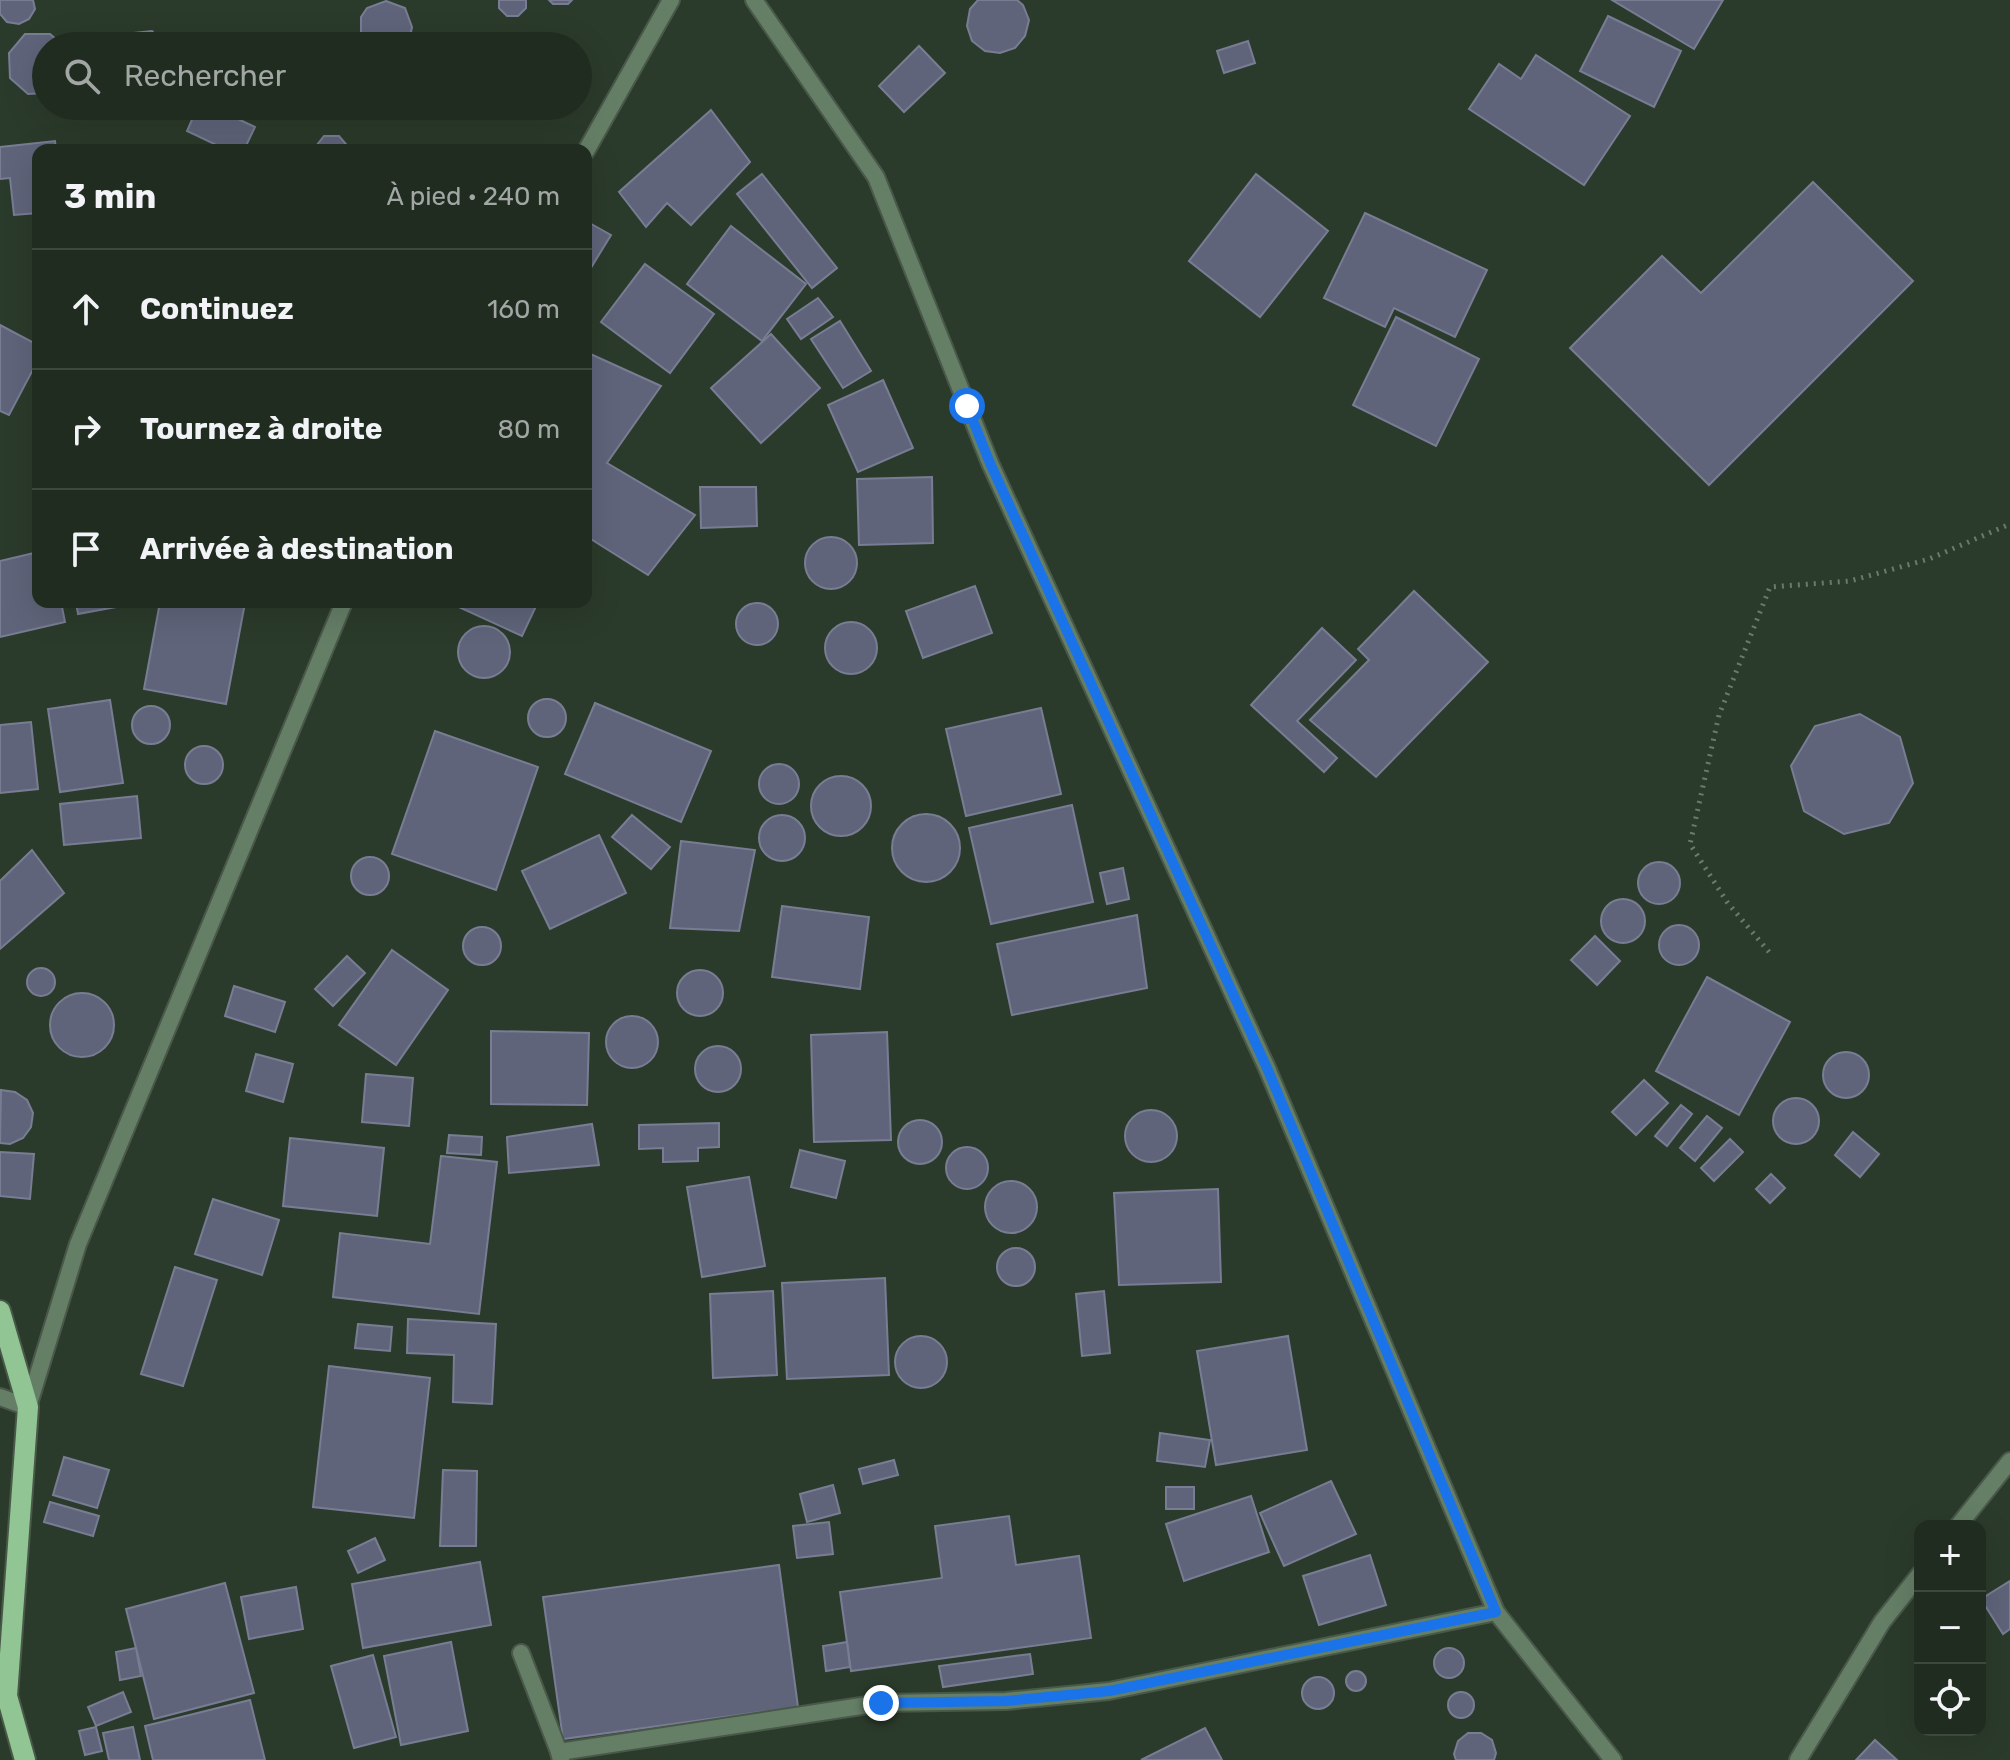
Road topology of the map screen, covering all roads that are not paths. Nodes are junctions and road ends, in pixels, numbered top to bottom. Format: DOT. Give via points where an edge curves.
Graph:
graph roads {
  1 [pos="671,0"];
  2 [pos="754,0"];
  3 [pos="590,144"];
  4 [pos="342,608"];
  5 [pos="0,1311"];
  6 [pos="0,1397"];
  7 [pos="28,1407"];
  8 [pos="2010,1461"];
  9 [pos="1963,1520"];
  10 [pos="1914,1582"];
  11 [pos="1496,1612"];
  12 [pos="521,1653"];
  13 [pos="4,1697"];
  14 [pos="560,1756"];
  15 [pos="25,1760"];
  16 [pos="1613,1760"];
  17 [pos="1798,1760"];
  1 -- 3 [label="street"];
  2 -- 11 [label="street" via="876,177 990,463 1267,1068"];
  4 -- 7 [label="street" via="78,1244"];
  5 -- 7 [label="main road"];
  6 -- 7 [label="street"];
  7 -- 13 [label="main road"];
  8 -- 9 [label="street"];
  10 -- 17 [label="street" via="1882,1622"];
  11 -- 14 [label="street" via="1109,1691 1006,1701 881,1703"];
  11 -- 16 [label="street"];
  12 -- 14 [label="street"];
  13 -- 15 [label="main road"];
}
